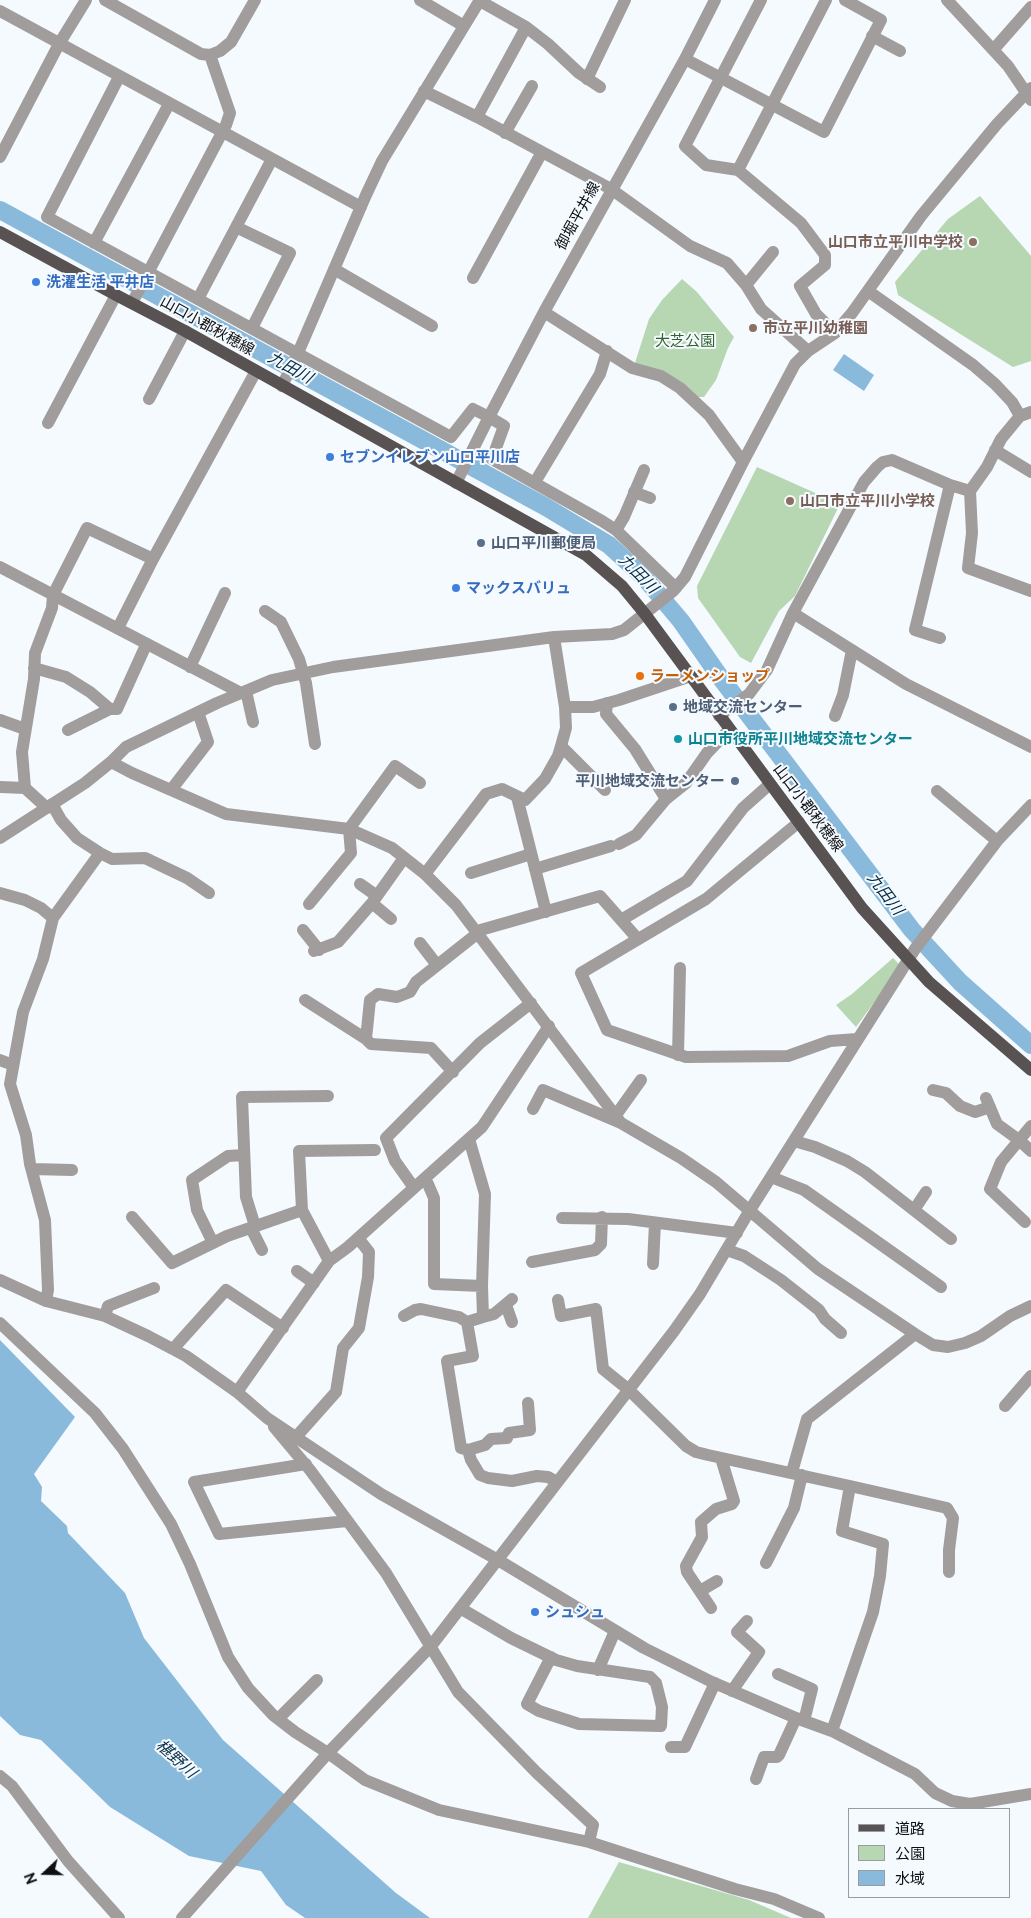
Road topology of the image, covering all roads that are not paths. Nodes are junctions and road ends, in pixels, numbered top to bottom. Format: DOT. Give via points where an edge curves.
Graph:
graph roads {
  1 [pos="86,0"];
  2 [pos="104,0"];
  3 [pos="255,0"];
  4 [pos="420,0"];
  5 [pos="625,0"];
  6 [pos="715,0"];
  7 [pos="761,0"];
  8 [pos="826,0"];
  9 [pos="845,0"];
  10 [pos="480,1"];
  11 [pos="954,3"];
  12 [pos="1031,7"];
  13 [pos="0,11"];
  14 [pos="464,26"];
  15 [pos="526,27"];
  16 [pos="872,36"];
  17 [pos="59,44"];
  18 [pos="994,49"];
  19 [pos="900,50"];
  20 [pos="210,54"];
  21 [pos="685,59"];
  22 [pos="119,76"];
  23 [pos="722,77"];
  24 [pos="588,79"];
  25 [pos="532,86"];
  26 [pos="600,87"];
  27 [pos="424,92"];
  28 [pos="1029,93"];
  29 [pos="169,104"];
  30 [pos="772,104"];
  31 [pos="477,117"];
  32 [pos="222,132"];
  33 [pos="505,133"];
  34 [pos="542,152"];
  35 [pos="0,157"];
  36 [pos="272,158"];
  37 [pos="738,170"];
  38 [pos="612,189"];
  39 [pos="362,207"];
  40 [pos="236,227"];
  41 [pos="0,232"];
  42 [pos="94,243"];
  43 [pos="773,252"];
  44 [pos="334,269"];
  45 [pos="147,274"];
  46 [pos="473,278"];
  47 [pos="746,285"];
  48 [pos="868,290"];
  49 [pos="116,296"];
  50 [pos="134,299"];
  51 [pos="198,299"];
  52 [pos="544,312"];
  53 [pos="432,326"];
  54 [pos="252,328"];
  55 [pos="185,331"];
  56 [pos="834,333"];
  57 [pos="607,351"];
  58 [pos="808,351"];
  59 [pos="298,354"];
  60 [pos="256,371"];
  61 [pos="284,381"];
  62 [pos="149,399"];
  63 [pos="1026,414"];
  64 [pos="489,417"];
  65 [pos="48,423"];
  66 [pos="995,450"];
  67 [pos="743,462"];
  68 [pos="644,470"];
  69 [pos="1031,472"];
  70 [pos="534,482"];
  71 [pos="456,483"];
  72 [pos="950,485"];
  73 [pos="970,491"];
  74 [pos="634,492"];
  75 [pos="650,498"];
  76 [pos="616,530"];
  77 [pos="153,559"];
  78 [pos="0,567"];
  79 [pos="674,590"];
  80 [pos="1031,591"];
  81 [pos="225,593"];
  82 [pos="53,595"];
  83 [pos="265,610"];
  84 [pos="649,610"];
  85 [pos="793,613"];
  86 [pos="118,628"];
  87 [pos="554,637"];
  88 [pos="940,638"];
  89 [pos="146,644"];
  90 [pos="852,650"];
  91 [pos="190,667"];
  92 [pos="34,668"];
  93 [pos="304,673"];
  94 [pos="691,676"];
  95 [pos="243,692"];
  96 [pos="607,703"];
  97 [pos="565,707"];
  98 [pos="110,709"];
  99 [pos="198,712"];
  100 [pos="724,713"];
  101 [pos="835,716"];
  102 [pos="0,720"];
  103 [pos="254,722"];
  104 [pos="25,729"];
  105 [pos="68,730"];
  106 [pos="729,730"];
  107 [pos="315,744"];
  108 [pos="561,746"];
  109 [pos="1031,747"];
  110 [pos="112,762"];
  111 [pos="420,783"];
  112 [pos="770,784"];
  113 [pos="0,787"];
  114 [pos="24,788"];
  115 [pos="171,790"];
  116 [pos="605,790"];
  117 [pos="937,791"];
  118 [pos="517,797"];
  119 [pos="666,799"];
  120 [pos="1031,805"];
  121 [pos="49,806"];
  122 [pos="799,822"];
  123 [pos="349,829"];
  124 [pos="0,838"];
  125 [pos="997,841"];
  126 [pos="100,853"];
  127 [pos="531,854"];
  128 [pos="404,858"];
  129 [pos="535,869"];
  130 [pos="471,873"];
  131 [pos="426,874"];
  132 [pos="360,884"];
  133 [pos="0,893"];
  134 [pos="209,893"];
  135 [pos="374,899"];
  136 [pos="309,904"];
  137 [pos="546,912"];
  138 [pos="53,918"];
  139 [pos="391,919"];
  140 [pos="621,920"];
  141 [pos="303,930"];
  142 [pos="477,932"];
  143 [pos="636,937"];
  144 [pos="420,943"];
  145 [pos="912,955"];
  146 [pos="437,965"];
  147 [pos="680,968"];
  148 [pos="305,1000"];
  149 [pos="531,1003"];
  150 [pos="549,1026"];
  151 [pos="366,1039"];
  152 [pos="857,1039"];
  153 [pos="678,1055"];
  154 [pos="0,1060"];
  155 [pos="13,1064"];
  156 [pos="1031,1070"];
  157 [pos="453,1072"];
  158 [pos="641,1080"];
  159 [pos="933,1090"];
  160 [pos="328,1096"];
  161 [pos="533,1109"];
  162 [pos="618,1119"];
  163 [pos="1031,1126"];
  164 [pos="469,1139"];
  165 [pos="1019,1140"];
  166 [pos="794,1141"];
  167 [pos="375,1150"];
  168 [pos="1031,1151"];
  169 [pos="244,1155"];
  170 [pos="32,1169"];
  171 [pos="72,1170"];
  172 [pos="771,1177"];
  173 [pos="420,1183"];
  174 [pos="926,1192"];
  175 [pos="302,1210"];
  176 [pos="750,1210"];
  177 [pos="914,1210"];
  178 [pos="132,1217"];
  179 [pos="602,1217"];
  180 [pos="562,1218"];
  181 [pos="1025,1222"];
  182 [pos="655,1223"];
  183 [pos="253,1227"];
  184 [pos="737,1233"];
  185 [pos="358,1238"];
  186 [pos="951,1239"];
  187 [pos="214,1243"];
  188 [pos="262,1250"];
  189 [pos="727,1250"];
  190 [pos="329,1261"];
  191 [pos="532,1262"];
  192 [pos="653,1264"];
  193 [pos="297,1271"];
  194 [pos="0,1280"];
  195 [pos="314,1282"];
  196 [pos="482,1286"];
  197 [pos="941,1287"];
  198 [pos="154,1288"];
  199 [pos="558,1300"];
  200 [pos="46,1301"];
  201 [pos="1031,1306"];
  202 [pos="105,1316"];
  203 [pos="404,1316"];
  204 [pos="483,1317"];
  205 [pos="467,1322"];
  206 [pos="512,1322"];
  207 [pos="0,1323"];
  208 [pos="283,1328"];
  209 [pos="841,1333"];
  210 [pos="915,1334"];
  211 [pos="173,1349"];
  212 [pos="1031,1376"];
  213 [pos="629,1390"];
  214 [pos="237,1392"];
  215 [pos="528,1402"];
  216 [pos="1005,1406"];
  217 [pos="267,1418"];
  218 [pos="296,1437"];
  219 [pos="468,1450"];
  220 [pos="721,1458"];
  221 [pos="306,1464"];
  222 [pos="797,1474"];
  223 [pos="557,1482"];
  224 [pos="850,1486"];
  225 [pos="347,1521"];
  226 [pos="498,1560"];
  227 [pos="766,1563"];
  228 [pos="949,1572"];
  229 [pos="717,1581"];
  230 [pos="700,1591"];
  231 [pos="460,1608"];
  232 [pos="711,1608"];
  233 [pos="747,1621"];
  234 [pos="616,1631"];
  235 [pos="431,1646"];
  236 [pos="551,1657"];
  237 [pos="598,1670"];
  238 [pos="778,1674"];
  239 [pos="317,1680"];
  240 [pos="715,1683"];
  241 [pos="732,1691"];
  242 [pos="278,1719"];
  243 [pos="800,1720"];
  244 [pos="832,1731"];
  245 [pos="671,1747"];
  246 [pos="326,1756"];
  247 [pos="0,1776"];
  248 [pos="756,1779"];
  249 [pos="1031,1794"];
  250 [pos="589,1842"];
  251 [pos="120,1918"];
  252 [pos="182,1918"];
  253 [pos="819,1918"];
  1 -- 17 [label="street"];
  2 -- 20 [label="street" via="201,54"];
  3 -- 20 [label="street" via="231,42"];
  4 -- 14 [label="street"];
  5 -- 24 [label="street"];
  6 -- 21 [label="street, 御堀平井線"];
  7 -- 23 [label="street"];
  8 -- 30 [label="street"];
  9 -- 16 [label="street" via="881,20"];
  10 -- 14 [label="street"];
  10 -- 15 [label="street"];
  11 -- 18 [label="street"];
  12 -- 18 [label="street"];
  13 -- 17 [label="street"];
  14 -- 27 [label="street"];
  15 -- 24 [label="street"];
  15 -- 31 [label="street"];
  16 -- 19 [label="street"];
  16 -- 30 [label="street" via="824,132"];
  17 -- 22 [label="street"];
  17 -- 35 [label="street"];
  18 -- 28 [label="street"];
  20 -- 32 [label="street" via="230,113"];
  21 -- 23 [label="street"];
  21 -- 38 [label="street, 御堀平井線"];
  22 -- 29 [label="street"];
  22 -- 42 [label="street" via="47,217"];
  23 -- 30 [label="street"];
  23 -- 37 [label="street" via="685,146 706,165"];
  24 -- 26 [label="street"];
  25 -- 33 [label="street"];
  27 -- 31 [label="street"];
  27 -- 39 [label="street" via="382,161"];
  28 -- 48 [label="street" via="997,124 921,216"];
  29 -- 32 [label="street"];
  29 -- 42 [label="street"];
  30 -- 37 [label="street"];
  31 -- 33 [label="street"];
  32 -- 36 [label="street"];
  32 -- 45 [label="street"];
  33 -- 34 [label="street"];
  34 -- 38 [label="street"];
  34 -- 46 [label="street"];
  36 -- 39 [label="street"];
  36 -- 40 [label="street"];
  37 -- 56 [label="street" via="801,223 825,255 825,265 800,286 816,314"];
  38 -- 47 [label="street" via="690,246 727,263"];
  38 -- 52 [label="street, 御堀平井線"];
  39 -- 44 [label="street"];
  40 -- 51 [label="street"];
  40 -- 54 [label="street" via="290,253"];
  41 -- 49 [label="main road, 山口小郡秋穂線"];
  42 -- 45 [label="street"];
  43 -- 47 [label="street"];
  44 -- 53 [label="street"];
  44 -- 59 [label="street"];
  45 -- 50 [label="street"];
  45 -- 51 [label="street"];
  47 -- 58 [label="street" via="761,309"];
  48 -- 56 [label="street"];
  48 -- 63 [label="street" via="974,366"];
  49 -- 50 [label="main road, 山口小郡秋穂線"];
  49 -- 65 [label="street"];
  50 -- 55 [label="main road, 山口小郡秋穂線"];
  51 -- 54 [label="street"];
  52 -- 57 [label="street"];
  52 -- 64 [label="street, 御堀平井線"];
  54 -- 59 [label="street"];
  55 -- 60 [label="main road, 山口小郡秋穂線"];
  55 -- 62 [label="street"];
  56 -- 58 [label="street"];
  57 -- 67 [label="street" via="632,368 661,376 680,388 709,416"];
  57 -- 70 [label="street" via="600,374"];
  58 -- 67 [label="street" via="790,373"];
  59 -- 61 [label="street"];
  59 -- 64 [label="street" via="450,436 473,409"];
  60 -- 61 [label="main road, 山口小郡秋穂線"];
  60 -- 77 [label="street"];
  61 -- 71 [label="main road, 山口小郡秋穂線"];
  63 -- 66 [label="street" via="1000,439"];
  64 -- 70 [label="street" via="504,426 492,459"];
  64 -- 71 [label="street, 御堀平井線"];
  66 -- 69 [label="street"];
  66 -- 73 [label="street"];
  67 -- 79 [label="street" via="692,564"];
  68 -- 74 [label="street"];
  70 -- 76 [label="street"];
  71 -- 84 [label="main road, 山口小郡秋穂線" via="586,555"];
  72 -- 73 [label="street"];
  72 -- 85 [label="street" via="892,460 877,467 864,482"];
  72 -- 88 [label="street" via="915,630"];
  73 -- 80 [label="street" via="972,533 968,568"];
  74 -- 75 [label="street"];
  74 -- 76 [label="street"];
  76 -- 79 [label="street"];
  77 -- 82 [label="street" via="87,528"];
  77 -- 86 [label="street"];
  78 -- 82 [label="street"];
  79 -- 84 [label="street"];
  81 -- 91 [label="street"];
  82 -- 86 [label="street"];
  82 -- 92 [label="street" via="52,608 35,653"];
  83 -- 93 [label="street" via="281,622"];
  84 -- 87 [label="street" via="624,630 612,634"];
  84 -- 94 [label="main road, 山口小郡秋穂線"];
  85 -- 90 [label="street"];
  85 -- 100 [label="street" via="767,670 749,694"];
  86 -- 89 [label="street"];
  87 -- 93 [label="street"];
  87 -- 97 [label="street"];
  89 -- 91 [label="street"];
  89 -- 98 [label="street" via="116,709"];
  90 -- 101 [label="street" via="843,695"];
  90 -- 109 [label="street" via="906,684"];
  91 -- 95 [label="street"];
  92 -- 98 [label="street" via="66,678"];
  92 -- 104 [label="street"];
  93 -- 95 [label="street" via="272,680"];
  93 -- 107 [label="street"];
  94 -- 96 [label="street"];
  94 -- 100 [label="main road, 山口小郡秋穂線"];
  95 -- 99 [label="street"];
  95 -- 103 [label="street"];
  96 -- 97 [label="street" via="593,707"];
  96 -- 119 [label="street" via="606,714 635,749"];
  97 -- 108 [label="street" via="566,728"];
  98 -- 105 [label="street"];
  99 -- 110 [label="street" via="126,747"];
  99 -- 115 [label="street" via="208,742"];
  100 -- 106 [label="main road, 山口小郡秋穂線"];
  102 -- 104 [label="street"];
  104 -- 114 [label="street" via="22,752"];
  106 -- 112 [label="main road, 山口小郡秋穂線"];
  106 -- 119 [label="street" via="706,753 686,783"];
  108 -- 116 [label="street"];
  108 -- 118 [label="street" via="545,779 525,800"];
  110 -- 115 [label="street"];
  110 -- 121 [label="street"];
  111 -- 123 [label="street" via="395,766"];
  112 -- 122 [label="main road, 山口小郡秋穂線"];
  112 -- 140 [label="street" via="743,808 687,881"];
  113 -- 114 [label="street"];
  114 -- 121 [label="street"];
  115 -- 123 [label="street" via="226,814"];
  117 -- 125 [label="street"];
  118 -- 127 [label="street"];
  118 -- 131 [label="street" via="502,789 486,794"];
  119 -- 129 [label="street" via="636,836"];
  120 -- 125 [label="street"];
  121 -- 124 [label="street"];
  121 -- 126 [label="street" via="77,838"];
  122 -- 145 [label="main road, 山口小郡秋穂線" via="862,908"];
  122 -- 153 [label="street" via="706,899 581,973 607,1030"];
  123 -- 128 [label="street" via="392,848"];
  123 -- 136 [label="street" via="350,853"];
  125 -- 145 [label="street"];
  126 -- 134 [label="street" via="112,859 145,858 187,878"];
  126 -- 138 [label="street"];
  127 -- 129 [label="street"];
  127 -- 130 [label="street"];
  128 -- 131 [label="street"];
  128 -- 135 [label="street"];
  129 -- 137 [label="street"];
  131 -- 142 [label="street"];
  132 -- 135 [label="street"];
  133 -- 138 [label="street" via="25,900"];
  135 -- 139 [label="street"];
  135 -- 141 [label="street" via="338,942 316,950"];
  137 -- 140 [label="street" via="600,896"];
  137 -- 142 [label="street"];
  138 -- 155 [label="street" via="43,959 23,1012"];
  140 -- 143 [label="street"];
  142 -- 146 [label="street"];
  142 -- 149 [label="street"];
  144 -- 146 [label="street"];
  145 -- 152 [label="street"];
  145 -- 156 [label="main road, 山口小郡秋穂線" via="964,1013"];
  146 -- 151 [label="street" via="416,982 410,992 397,996 378,994 370,1000"];
  147 -- 153 [label="street"];
  148 -- 151 [label="street"];
  149 -- 150 [label="street"];
  149 -- 157 [label="street" via="480,1043"];
  150 -- 162 [label="street"];
  150 -- 164 [label="street" via="482,1127"];
  151 -- 157 [label="street" via="371,1044 431,1048"];
  152 -- 153 [label="street" via="830,1041 788,1056"];
  152 -- 166 [label="street"];
  154 -- 155 [label="street"];
  155 -- 170 [label="street" via="10,1084 26,1135"];
  157 -- 173 [label="street" via="386,1138 395,1161 412,1184"];
  158 -- 162 [label="street"];
  159 -- 165 [label="street" via="946,1093 960,1106 975,1112 988,1102 997,1124"];
  160 -- 169 [label="street" via="242,1096"];
  161 -- 162 [label="street" via="543,1090"];
  162 -- 176 [label="street" via="716,1182"];
  163 -- 165 [label="street"];
  164 -- 173 [label="street"];
  164 -- 196 [label="street" via="485,1194"];
  165 -- 168 [label="street"];
  165 -- 181 [label="street" via="1001,1162 990,1189"];
  166 -- 172 [label="street"];
  166 -- 177 [label="street" via="847,1161"];
  167 -- 175 [label="street" via="299,1147"];
  169 -- 183 [label="street" via="246,1196"];
  169 -- 187 [label="street" via="228,1156 192,1180 197,1210"];
  170 -- 171 [label="street"];
  170 -- 200 [label="street" via="45,1220"];
  172 -- 176 [label="street"];
  172 -- 197 [label="street" via="804,1190"];
  173 -- 185 [label="street"];
  173 -- 196 [label="street" via="428,1184 434,1198 434,1284"];
  174 -- 177 [label="street"];
  175 -- 183 [label="street"];
  175 -- 190 [label="street"];
  176 -- 184 [label="street"];
  176 -- 210 [label="street" via="818,1269"];
  177 -- 186 [label="street"];
  178 -- 187 [label="street" via="172,1263"];
  179 -- 180 [label="street"];
  179 -- 182 [label="street"];
  179 -- 191 [label="street" via="601,1244 595,1250"];
  182 -- 184 [label="street"];
  182 -- 192 [label="street"];
  183 -- 187 [label="street"];
  183 -- 188 [label="street"];
  184 -- 189 [label="street"];
  185 -- 190 [label="street"];
  185 -- 218 [label="street" via="369,1252 359,1328 343,1348 336,1392"];
  189 -- 209 [label="street" via="744,1256 781,1280"];
  189 -- 213 [label="street" via="700,1294"];
  190 -- 195 [label="street"];
  193 -- 195 [label="street"];
  194 -- 200 [label="street"];
  195 -- 208 [label="street"];
  196 -- 204 [label="street"];
  198 -- 202 [label="street" via="108,1306"];
  199 -- 213 [label="street" via="562,1320 596,1309 603,1368"];
  200 -- 202 [label="street"];
  201 -- 210 [label="street" via="965,1343 948,1347 933,1345"];
  202 -- 211 [label="street"];
  203 -- 205 [label="street" via="421,1310 459,1317"];
  204 -- 205 [label="street"];
  204 -- 206 [label="street" via="494,1314 509,1302"];
  205 -- 219 [label="street" via="472,1356 447,1360 461,1448"];
  207 -- 242 [label="street" via="95,1413 123,1449 171,1524 228,1657 248,1688"];
  208 -- 211 [label="street" via="226,1290"];
  208 -- 214 [label="street"];
  210 -- 222 [label="street" via="807,1419"];
  211 -- 214 [label="street"];
  212 -- 216 [label="street"];
  213 -- 220 [label="street" via="686,1446"];
  213 -- 223 [label="street"];
  214 -- 217 [label="street"];
  215 -- 219 [label="street" via="535,1430 509,1433 507,1438 491,1440 486,1445"];
  217 -- 218 [label="street"];
  217 -- 221 [label="street"];
  218 -- 226 [label="street" via="402,1507"];
  219 -- 223 [label="street" via="480,1475 488,1478 512,1481 548,1476"];
  220 -- 222 [label="street"];
  220 -- 230 [label="street" via="734,1501 716,1509 701,1522 702,1537 686,1566"];
  221 -- 225 [label="street"];
  221 -- 225 [label="street" via="194,1482 219,1534"];
  222 -- 224 [label="street"];
  222 -- 227 [label="street" via="800,1488"];
  223 -- 226 [label="street"];
  224 -- 228 [label="street" via="947,1508 953,1518"];
  224 -- 244 [label="street" via="842,1531 883,1544 873,1612"];
  225 -- 235 [label="street" via="386,1573"];
  226 -- 231 [label="street"];
  226 -- 234 [label="street"];
  229 -- 230 [label="street"];
  230 -- 232 [label="street"];
  231 -- 235 [label="street"];
  231 -- 236 [label="street"];
  233 -- 241 [label="street" via="737,1632 761,1649"];
  234 -- 237 [label="street"];
  234 -- 240 [label="street"];
  235 -- 246 [label="street"];
  235 -- 250 [label="street" via="458,1692 537,1774 593,1825"];
  236 -- 237 [label="street"];
  236 -- 237 [label="street" via="527,1704 538,1711 579,1724 661,1726 662,1707 656,1683 650,1677"];
  238 -- 243 [label="street" via="813,1685"];
  239 -- 242 [label="street"];
  240 -- 241 [label="street"];
  240 -- 245 [label="street" via="685,1747"];
  241 -- 243 [label="street"];
  242 -- 246 [label="street"];
  243 -- 244 [label="street"];
  243 -- 248 [label="street" via="779,1755 764,1757"];
  244 -- 249 [label="street" via="915,1774 934,1793 952,1801 970,1804"];
  246 -- 250 [label="street" via="365,1780 439,1810"];
  246 -- 252 [label="street"];
  247 -- 251 [label="street" via="12,1786 68,1861"];
  250 -- 253 [label="street" via="774,1899"];
}
